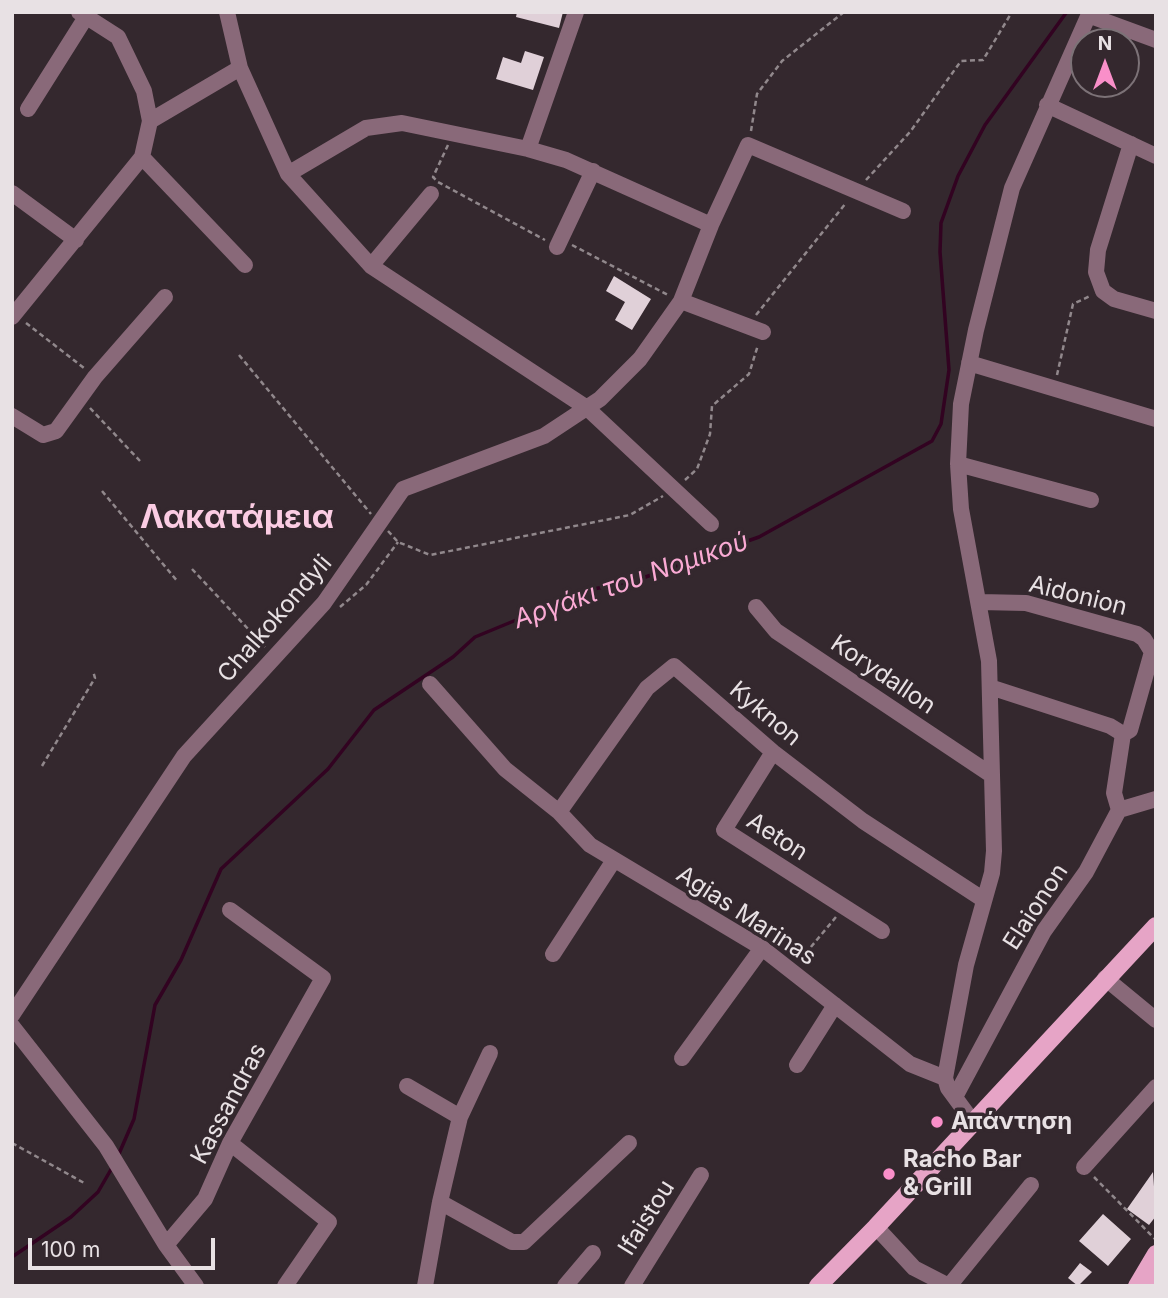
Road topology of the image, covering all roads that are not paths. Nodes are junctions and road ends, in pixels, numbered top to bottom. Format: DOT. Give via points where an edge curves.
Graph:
graph roads {
  1 [pos="227,12"];
  2 [pos="576,12"];
  3 [pos="1089,13"];
  4 [pos="83,15"];
  5 [pos="1156,40"];
  6 [pos="240,68"];
  7 [pos="1047,105"];
  8 [pos="28,109"];
  9 [pos="150,121"];
  10 [pos="1131,144"];
  11 [pos="527,149"];
  12 [pos="1156,156"];
  13 [pos="142,157"];
  14 [pos="593,171"];
  15 [pos="288,174"];
  16 [pos="12,193"];
  17 [pos="431,194"];
  18 [pos="904,211"];
  19 [pos="710,225"];
  20 [pos="76,240"];
  21 [pos="559,243"];
  22 [pos="245,265"];
  23 [pos="371,266"];
  24 [pos="165,297"];
  25 [pos="681,302"];
  26 [pos="1156,311"];
  27 [pos="13,316"];
  28 [pos="755,329"];
  29 [pos="969,363"];
  30 [pos="587,408"];
  31 [pos="12,416"];
  32 [pos="1156,419"];
  33 [pos="958,464"];
  34 [pos="1091,500"];
  35 [pos="711,524"];
  36 [pos="980,602"];
  37 [pos="756,607"];
  38 [pos="430,684"];
  39 [pos="990,687"];
  40 [pos="1123,734"];
  41 [pos="773,752"];
  42 [pos="990,774"];
  43 [pos="1156,799"];
  44 [pos="1119,810"];
  45 [pos="559,812"];
  46 [pos="614,860"];
  47 [pos="984,900"];
  48 [pos="230,910"];
  49 [pos="1156,926"];
  50 [pos="882,931"];
  51 [pos="762,948"];
  52 [pos="553,954"];
  53 [pos="1105,978"];
  54 [pos="835,1005"];
  55 [pos="12,1015"];
  56 [pos="1156,1020"];
  57 [pos="12,1026"];
  58 [pos="490,1053"];
  59 [pos="682,1058"];
  60 [pos="797,1065"];
  61 [pos="945,1078"];
  62 [pos="407,1086"];
  63 [pos="1156,1087"];
  64 [pos="955,1097"];
  65 [pos="460,1117"];
  66 [pos="974,1122"];
  67 [pos="230,1143"];
  68 [pos="629,1143"];
  69 [pos="1084,1167"];
  70 [pos="701,1175"];
  71 [pos="1031,1185"];
  72 [pos="440,1202"];
  73 [pos="876,1227"];
  74 [pos="166,1245"];
  75 [pos="593,1253"];
  76 [pos="1156,1254"];
  77 [pos="1156,1279"];
  78 [pos="196,1286"];
  79 [pos="285,1286"];
  80 [pos="425,1286"];
  81 [pos="565,1286"];
  82 [pos="632,1286"];
  83 [pos="818,1286"];
  84 [pos="949,1286"];
  85 [pos="1137,1286"];
  86 [pos="1152,1286"];
  1 -- 6 [label="street"];
  2 -- 11 [label="street"];
  3 -- 5 [label="street"];
  3 -- 7 [label="street"];
  4 -- 8 [label="street"];
  4 -- 9 [label="street" via="118,37 144,92"];
  6 -- 9 [label="street"];
  6 -- 15 [label="street"];
  7 -- 10 [label="street"];
  7 -- 29 [label="street" via="1012,188"];
  9 -- 13 [label="street"];
  10 -- 12 [label="street"];
  10 -- 26 [label="street" via="1098,250 1096,272 1103,291 1114,299"];
  11 -- 14 [label="street"];
  11 -- 15 [label="street" via="402,123 366,128"];
  13 -- 20 [label="street"];
  13 -- 22 [label="street"];
  14 -- 19 [label="street"];
  14 -- 21 [label="street"];
  15 -- 23 [label="street"];
  16 -- 20 [label="street"];
  17 -- 23 [label="street"];
  18 -- 19 [label="street, Chalkokondyli" via="748,145"];
  19 -- 25 [label="street, Chalkokondyli"];
  20 -- 27 [label="street"];
  23 -- 30 [label="street"];
  24 -- 31 [label="street" via="95,377 56,431 43,435"];
  25 -- 28 [label="street"];
  25 -- 30 [label="street, Chalkokondyli" via="640,359"];
  29 -- 32 [label="street"];
  29 -- 33 [label="street"];
  30 -- 35 [label="street"];
  30 -- 55 [label="street, Chalkokondyli" via="544,436 403,489 324,603 184,756"];
  33 -- 34 [label="street"];
  33 -- 36 [label="street" via="961,509"];
  36 -- 39 [label="street"];
  36 -- 40 [label="street, Aidonion" via="1026,603 1144,639 1152,652 1130,730"];
  37 -- 42 [label="street, Korydallon" via="776,631"];
  38 -- 45 [label="street, Agias Marinas" via="505,769"];
  39 -- 40 [label="street"];
  39 -- 42 [label="street"];
  40 -- 44 [label="street" via="1114,793"];
  41 -- 45 [label="street, Kyknon" via="674,666 647,688"];
  41 -- 47 [label="street, Kyknon" via="863,821"];
  41 -- 50 [label="street, Aeton" via="724,830"];
  42 -- 47 [label="street" via="994,851"];
  43 -- 44 [label="street"];
  44 -- 64 [label="street, Elaionon" via="1086,872 1038,943"];
  45 -- 46 [label="street, Agias Marinas" via="590,845"];
  46 -- 51 [label="street, Agias Marinas"];
  46 -- 52 [label="street"];
  47 -- 61 [label="street" via="963,979"];
  48 -- 67 [label="street, Kassandras" via="323,978"];
  49 -- 53 [label="main road"];
  51 -- 54 [label="street, Agias Marinas"];
  51 -- 59 [label="street"];
  53 -- 56 [label="street"];
  53 -- 66 [label="main road"];
  54 -- 60 [label="street"];
  54 -- 61 [label="street, Agias Marinas" via="910,1064"];
  57 -- 74 [label="street" via="106,1146"];
  58 -- 65 [label="street"];
  61 -- 64 [label="street"];
  62 -- 65 [label="street"];
  63 -- 69 [label="street"];
  64 -- 66 [label="street"];
  65 -- 72 [label="street"];
  66 -- 73 [label="main road"];
  67 -- 74 [label="street, Kassandras" via="205,1199"];
  67 -- 79 [label="street" via="329,1222"];
  68 -- 72 [label="street" via="524,1242 512,1242"];
  70 -- 82 [label="street, Ifaistou"];
  71 -- 84 [label="street"];
  72 -- 80 [label="street"];
  73 -- 83 [label="main road"];
  73 -- 84 [label="street" via="914,1268"];
  74 -- 78 [label="street"];
  75 -- 81 [label="street"];
  76 -- 85 [label="main road"];
  77 -- 86 [label="main road"];
}
